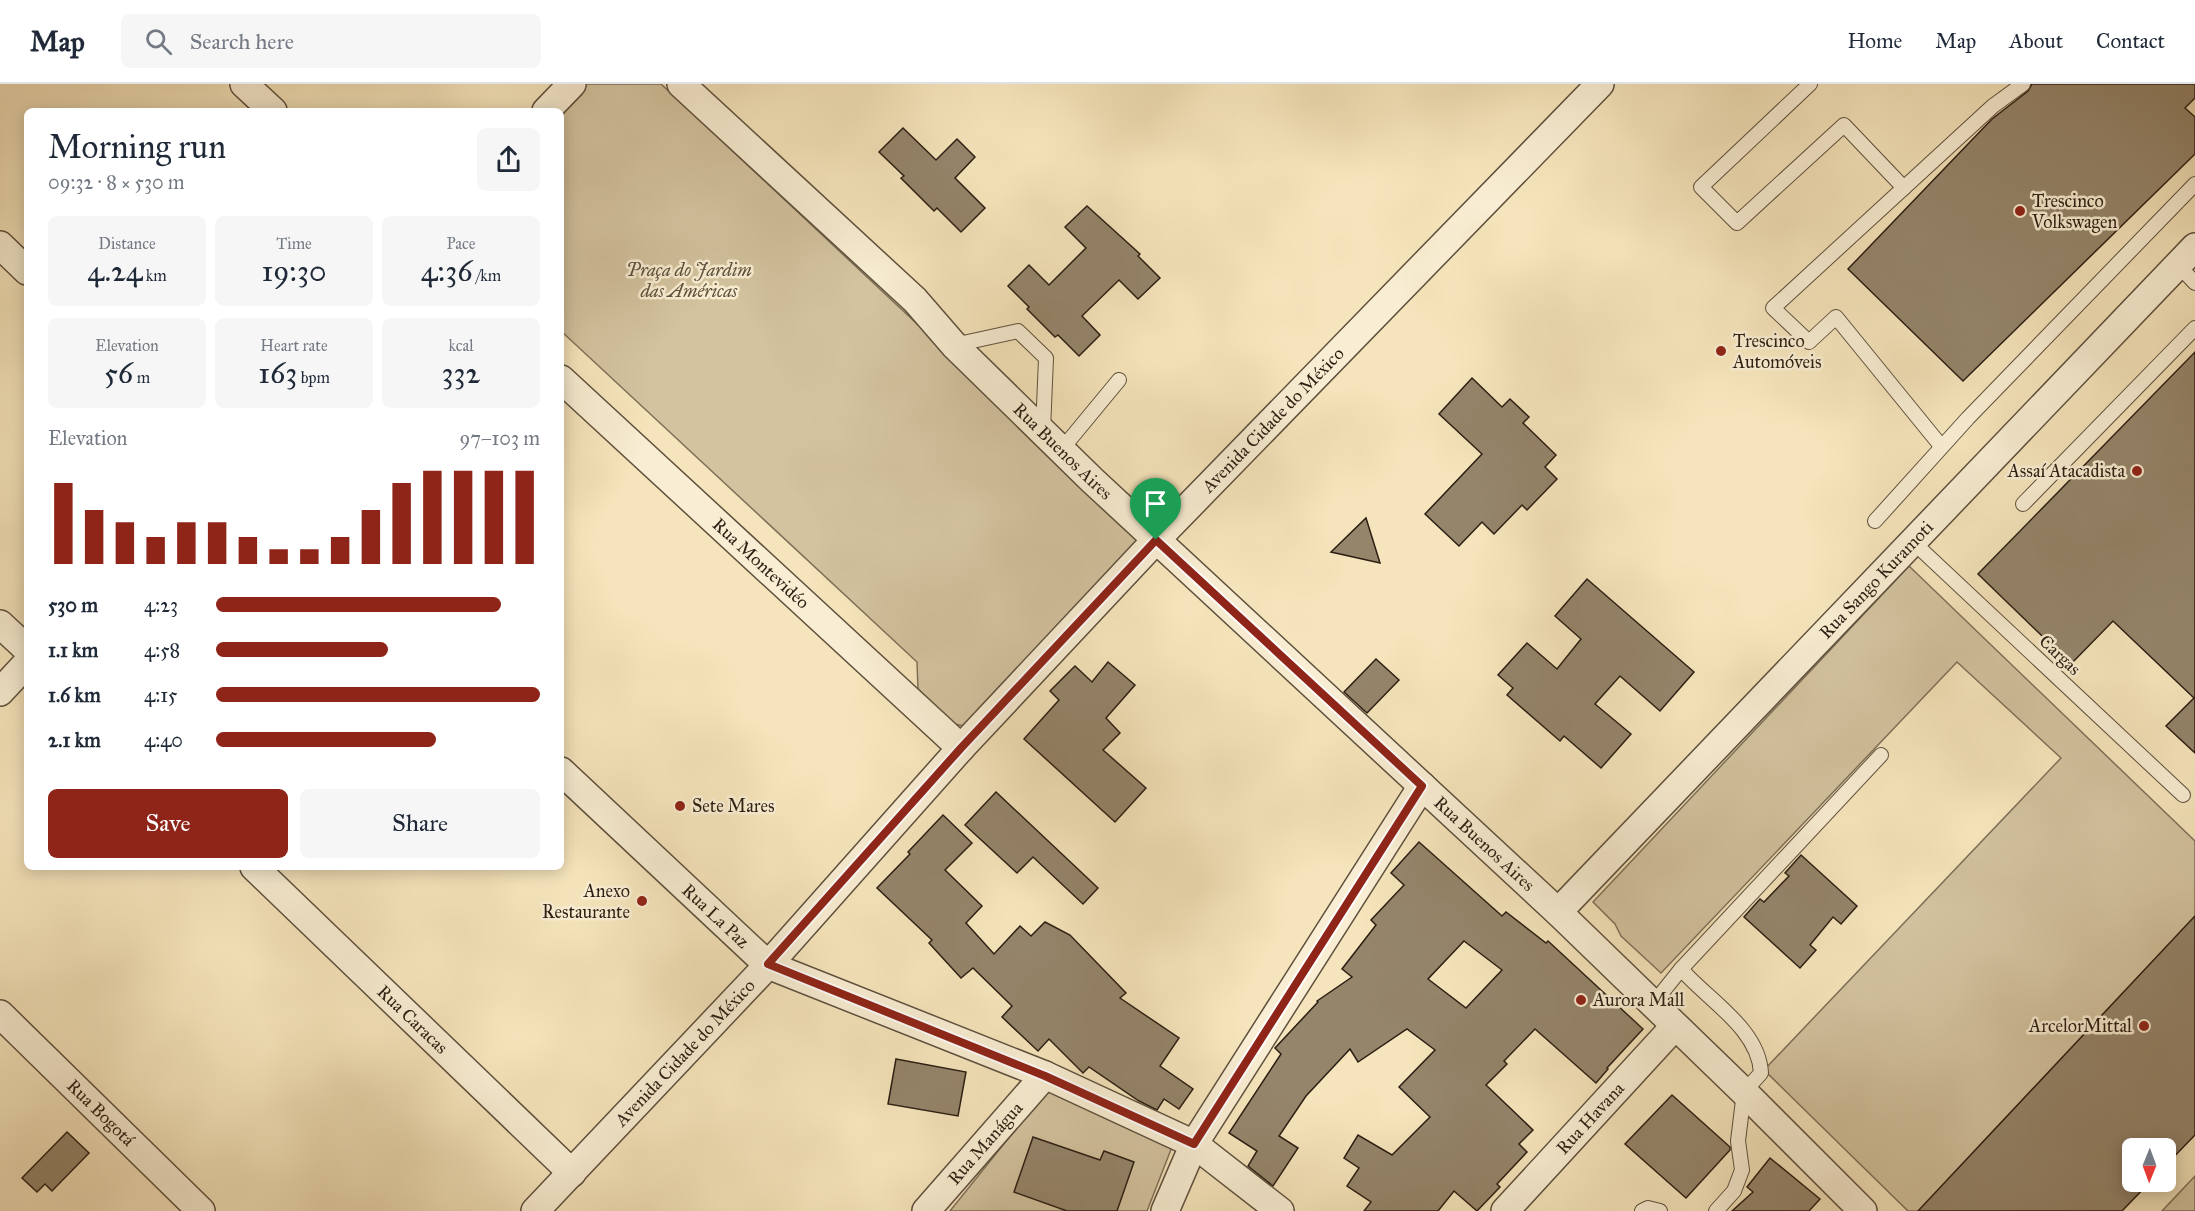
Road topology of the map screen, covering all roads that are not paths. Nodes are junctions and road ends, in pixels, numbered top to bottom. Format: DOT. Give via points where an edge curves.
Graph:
graph roads {
  1 [pos="244,84"];
  2 [pos="572,84"];
  3 [pos="681,84"];
  4 [pos="1600,84"];
  5 [pos="1810,84"];
  6 [pos="2023,84"];
  7 [pos="270,108"];
  8 [pos="549,108"];
  9 [pos="2195,184"];
  10 [pos="1904,188"];
  11 [pos="0,245"];
  12 [pos="2189,265"];
  13 [pos="24,268"];
  14 [pos="2195,328"];
  15 [pos="954,345"];
  16 [pos="1119,380"];
  17 [pos="564,382"];
  18 [pos="1043,430"];
  19 [pos="1941,446"];
  20 [pos="1062,449"];
  21 [pos="2023,504"];
  22 [pos="1875,521"];
  23 [pos="1156,540"];
  24 [pos="1912,541"];
  25 [pos="0,624"];
  26 [pos="24,646"];
  27 [pos="24,666"];
  28 [pos="0,692"];
  29 [pos="961,748"];
  30 [pos="1881,755"];
  31 [pos="564,774"];
  32 [pos="1422,786"];
  33 [pos="2183,795"];
  34 [pos="257,870"];
  35 [pos="1558,912"];
  36 [pos="768,964"];
  37 [pos="1681,969"];
  38 [pos="1653,1004"];
  39 [pos="0,1014"];
  40 [pos="1675,1026"];
  41 [pos="1045,1076"];
  42 [pos="1744,1092"];
  43 [pos="1194,1144"];
  44 [pos="572,1173"];
  45 [pos="201,1211"];
  46 [pos="535,1211"];
  47 [pos="926,1211"];
  48 [pos="1165,1211"];
  49 [pos="1280,1211"];
  50 [pos="1505,1211"];
  51 [pos="1642,1211"];
  52 [pos="1660,1211"];
  53 [pos="1716,1211"];
  54 [pos="1863,1211"];
  1 -- 7 [label="street"];
  2 -- 8 [label="street"];
  3 -- 15 [label="street, Rua Buenos Aires" via="915,300"];
  4 -- 23 [label="street, Avenida Cidade do México"];
  5 -- 10 [label="lane" via="1701,188 1737,223 1844,125"];
  6 -- 10 [label="lane" via="1993,106"];
  9 -- 19 [label="lane"];
  10 -- 19 [label="lane" via="1773,308 1809,342 1836,317"];
  11 -- 13 [label="street"];
  12 -- 24 [label="street, Rua Sango Kuramoti"];
  14 -- 21 [label="lane"];
  15 -- 18 [label="street, Rua Buenos Aires"];
  15 -- 18 [label="lane" via="1018,332 1047,358"];
  16 -- 20 [label="lane"];
  17 -- 29 [label="street, Rua Montevidéo"];
  18 -- 20 [label="street, Rua Buenos Aires"];
  19 -- 22 [label="lane"];
  20 -- 23 [label="street, Rua Buenos Aires"];
  23 -- 29 [label="street, Avenida Cidade do México"];
  23 -- 32 [label="street, Rua Buenos Aires"];
  24 -- 33 [label="lane, Cargas"];
  24 -- 35 [label="street, Rua Sango Kuramoti"];
  25 -- 26 [label="street"];
  27 -- 28 [label="street"];
  29 -- 36 [label="street, Avenida Cidade do México"];
  30 -- 37 [label="lane"];
  31 -- 36 [label="street, Rua La Paz"];
  32 -- 35 [label="street, Rua Buenos Aires"];
  32 -- 43 [label="street"];
  34 -- 44 [label="street, Rua Caracas"];
  35 -- 38 [label="street, Rua Buenos Aires"];
  36 -- 41 [label="street, Rua La Paz"];
  36 -- 44 [label="street, Avenida Cidade do México"];
  37 -- 38 [label="lane"];
  37 -- 42 [label="lane" via="1745,1031 1755,1047 1761,1073"];
  38 -- 40 [label="street, Rua Buenos Aires"];
  39 -- 45 [label="street, Rua Bogotá"];
  40 -- 42 [label="street, Rua Buenos Aires"];
  40 -- 50 [label="street, Rua Havana"];
  41 -- 43 [label="street, Rua La Paz"];
  41 -- 47 [label="street, Rua Manágua"];
  42 -- 53 [label="lane" via="1738,1141 1742,1170 1734,1191"];
  42 -- 54 [label="street, Rua Buenos Aires"];
  43 -- 48 [label="street"];
  43 -- 49 [label="street, Rua La Paz"];
  44 -- 46 [label="street, Avenida Cidade do México"];
  51 -- 52 [label="lane"];
}
